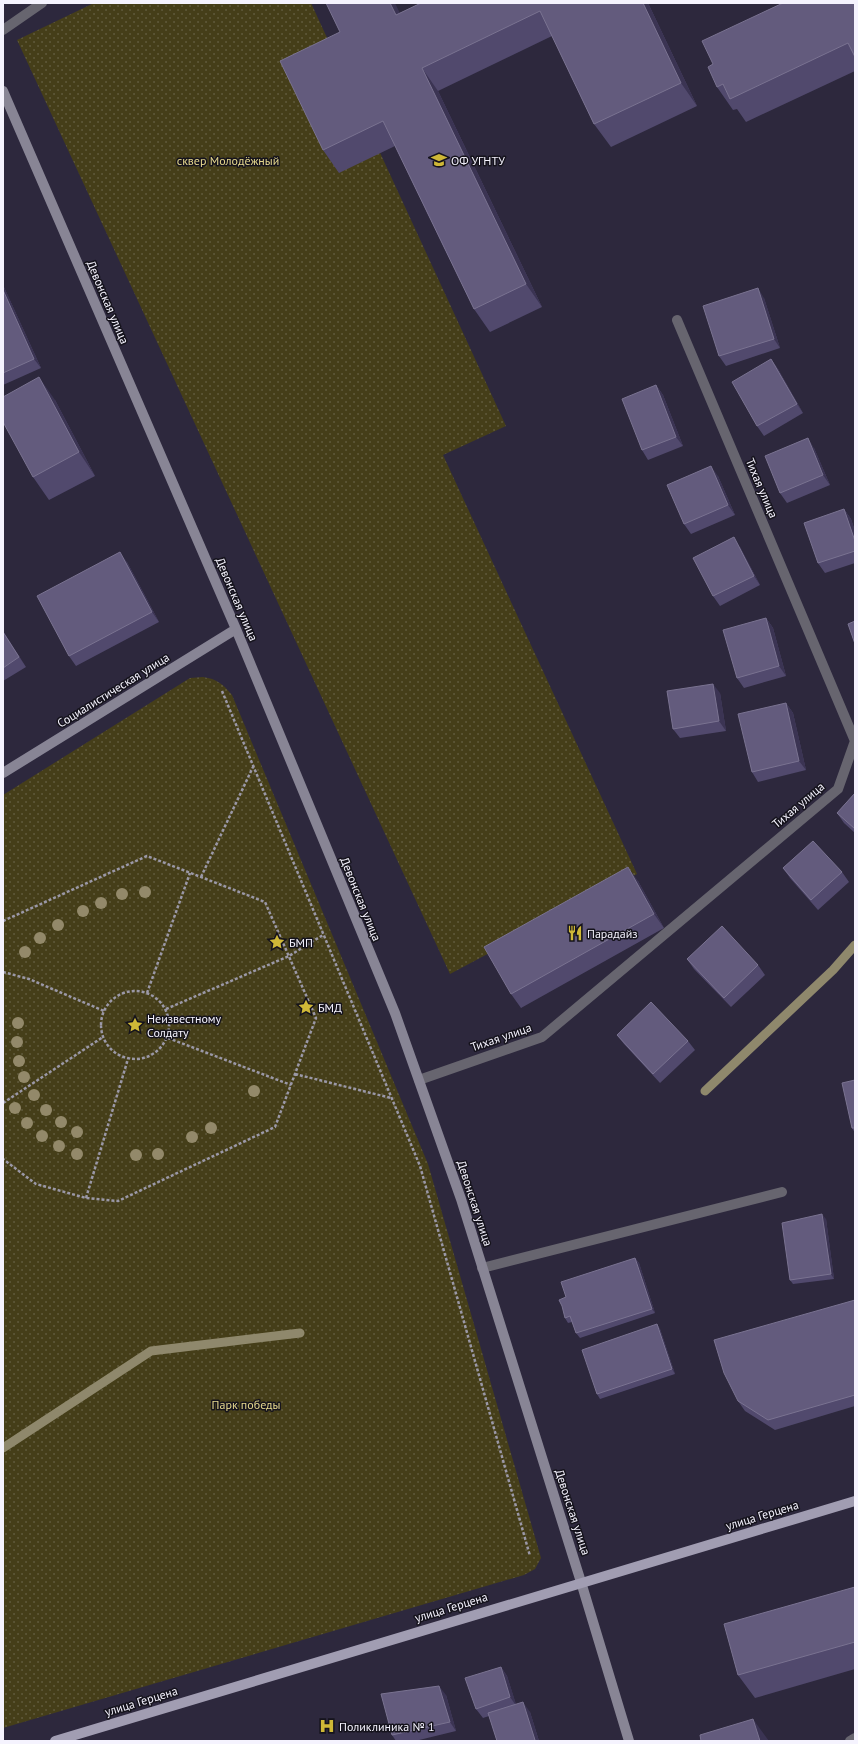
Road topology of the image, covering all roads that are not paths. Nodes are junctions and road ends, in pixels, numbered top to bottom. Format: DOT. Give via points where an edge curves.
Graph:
graph roads {
  1 [pos="42,3"];
  2 [pos="3,30"];
  3 [pos="3,91"];
  4 [pos="677,320"];
  5 [pos="236,629"];
  6 [pos="3,773"];
  7 [pos="419,1080"];
  8 [pos="782,1192"];
  9 [pos="482,1268"];
  10 [pos="855,1501"];
  11 [pos="582,1582"];
  12 [pos="855,1738"];
  13 [pos="55,1741"];
  14 [pos="629,1741"];
  15 [pos="850,1741"];
  1 -- 2 [label="street"];
  3 -- 5 [label="main road, Девонская улица"];
  4 -- 7 [label="street, Тихая улица" via="855,741 838,789 542,1037"];
  5 -- 6 [label="main road, Социалистическая улица"];
  5 -- 7 [label="main road, Девонская улица" via="395,1013"];
  7 -- 9 [label="main road, Девонская улица" via="461,1199"];
  8 -- 9 [label="street"];
  9 -- 11 [label="main road, Девонская улица"];
  10 -- 11 [label="main road, улица Герцена"];
  11 -- 13 [label="main road, улица Герцена"];
  11 -- 14 [label="main road, Девонская улица"];
  12 -- 15 [label="street"];
}
